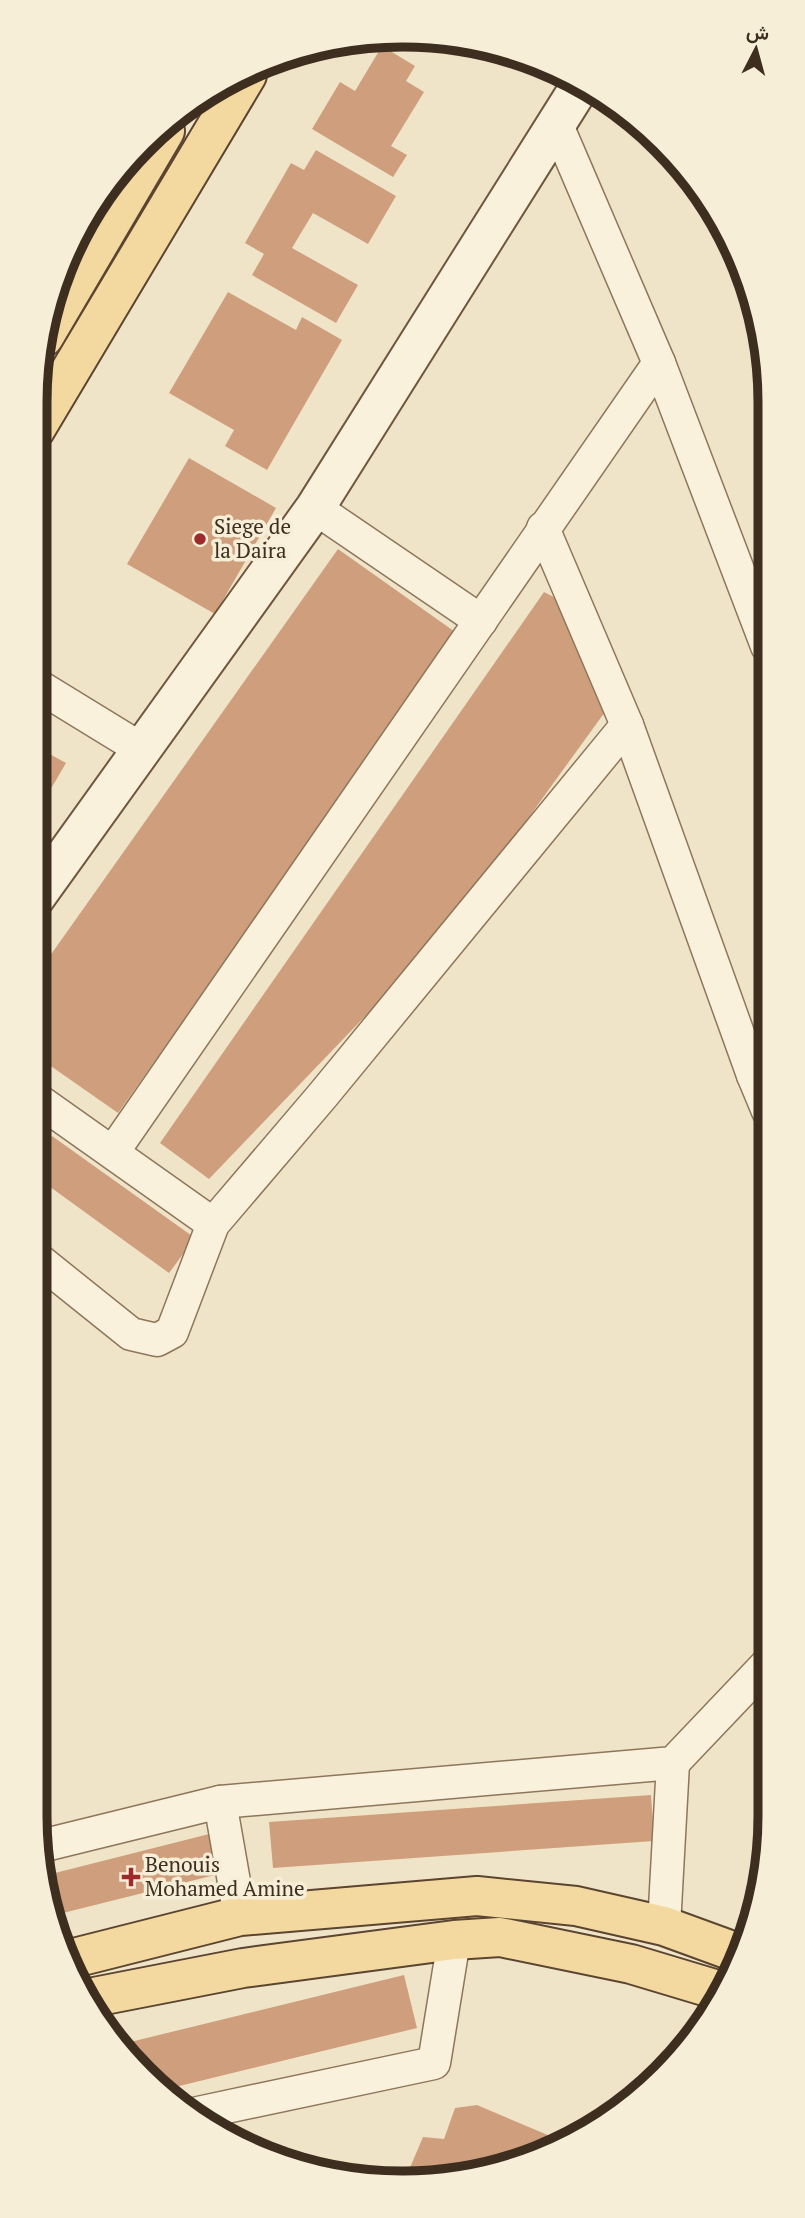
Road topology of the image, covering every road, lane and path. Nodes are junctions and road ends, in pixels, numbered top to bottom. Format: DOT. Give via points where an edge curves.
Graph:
graph roads {
  1 [pos="240,87"];
  2 [pos="576,93"];
  3 [pos="556,123"];
  4 [pos="156,146"];
  5 [pos="59,312"];
  6 [pos="659,363"];
  7 [pos="47,410"];
  8 [pos="315,508"];
  9 [pos="543,528"];
  10 [pos="758,597"];
  11 [pos="481,621"];
  12 [pos="47,691"];
  13 [pos="627,725"];
  14 [pos="141,749"];
  15 [pos="47,881"];
  16 [pos="758,1064"];
  17 [pos="47,1106"];
  18 [pos="113,1152"];
  19 [pos="214,1224"];
  20 [pos="47,1267"];
  21 [pos="758,1674"];
  22 [pos="673,1763"];
  23 [pos="220,1802"];
  24 [pos="48,1844"];
  25 [pos="240,1916"];
  26 [pos="664,1926"];
  27 [pos="454,1940"];
  28 [pos="731,1951"];
  29 [pos="77,1957"];
  30 [pos="713,1988"];
  31 [pos="97,1996"];
  32 [pos="206,2111"];
  1 -- 7 [label="main road"];
  2 -- 3 [label="street"];
  3 -- 6 [label="street"];
  3 -- 8 [label="street"];
  4 -- 5 [label="main road"];
  6 -- 9 [label="street"];
  6 -- 10 [label="street"];
  8 -- 11 [label="street"];
  8 -- 14 [label="street"];
  9 -- 11 [label="street"];
  9 -- 13 [label="street"];
  11 -- 18 [label="street"];
  12 -- 14 [label="street"];
  13 -- 16 [label="street"];
  13 -- 19 [label="street"];
  14 -- 15 [label="street"];
  17 -- 18 [label="street"];
  18 -- 19 [label="street"];
  19 -- 20 [label="street" via="172,1332 158,1340 131,1334"];
  21 -- 22 [label="street"];
  22 -- 23 [label="street"];
  22 -- 26 [label="street"];
  23 -- 24 [label="street"];
  23 -- 25 [label="street"];
  25 -- 26 [label="main road" via="477,1896 576,1906"];
  25 -- 29 [label="main road"];
  26 -- 28 [label="main road"];
  27 -- 30 [label="main road" via="500,1937 631,1964"];
  27 -- 31 [label="main road" via="243,1968"];
  27 -- 32 [label="street" via="434,2063"];
}
